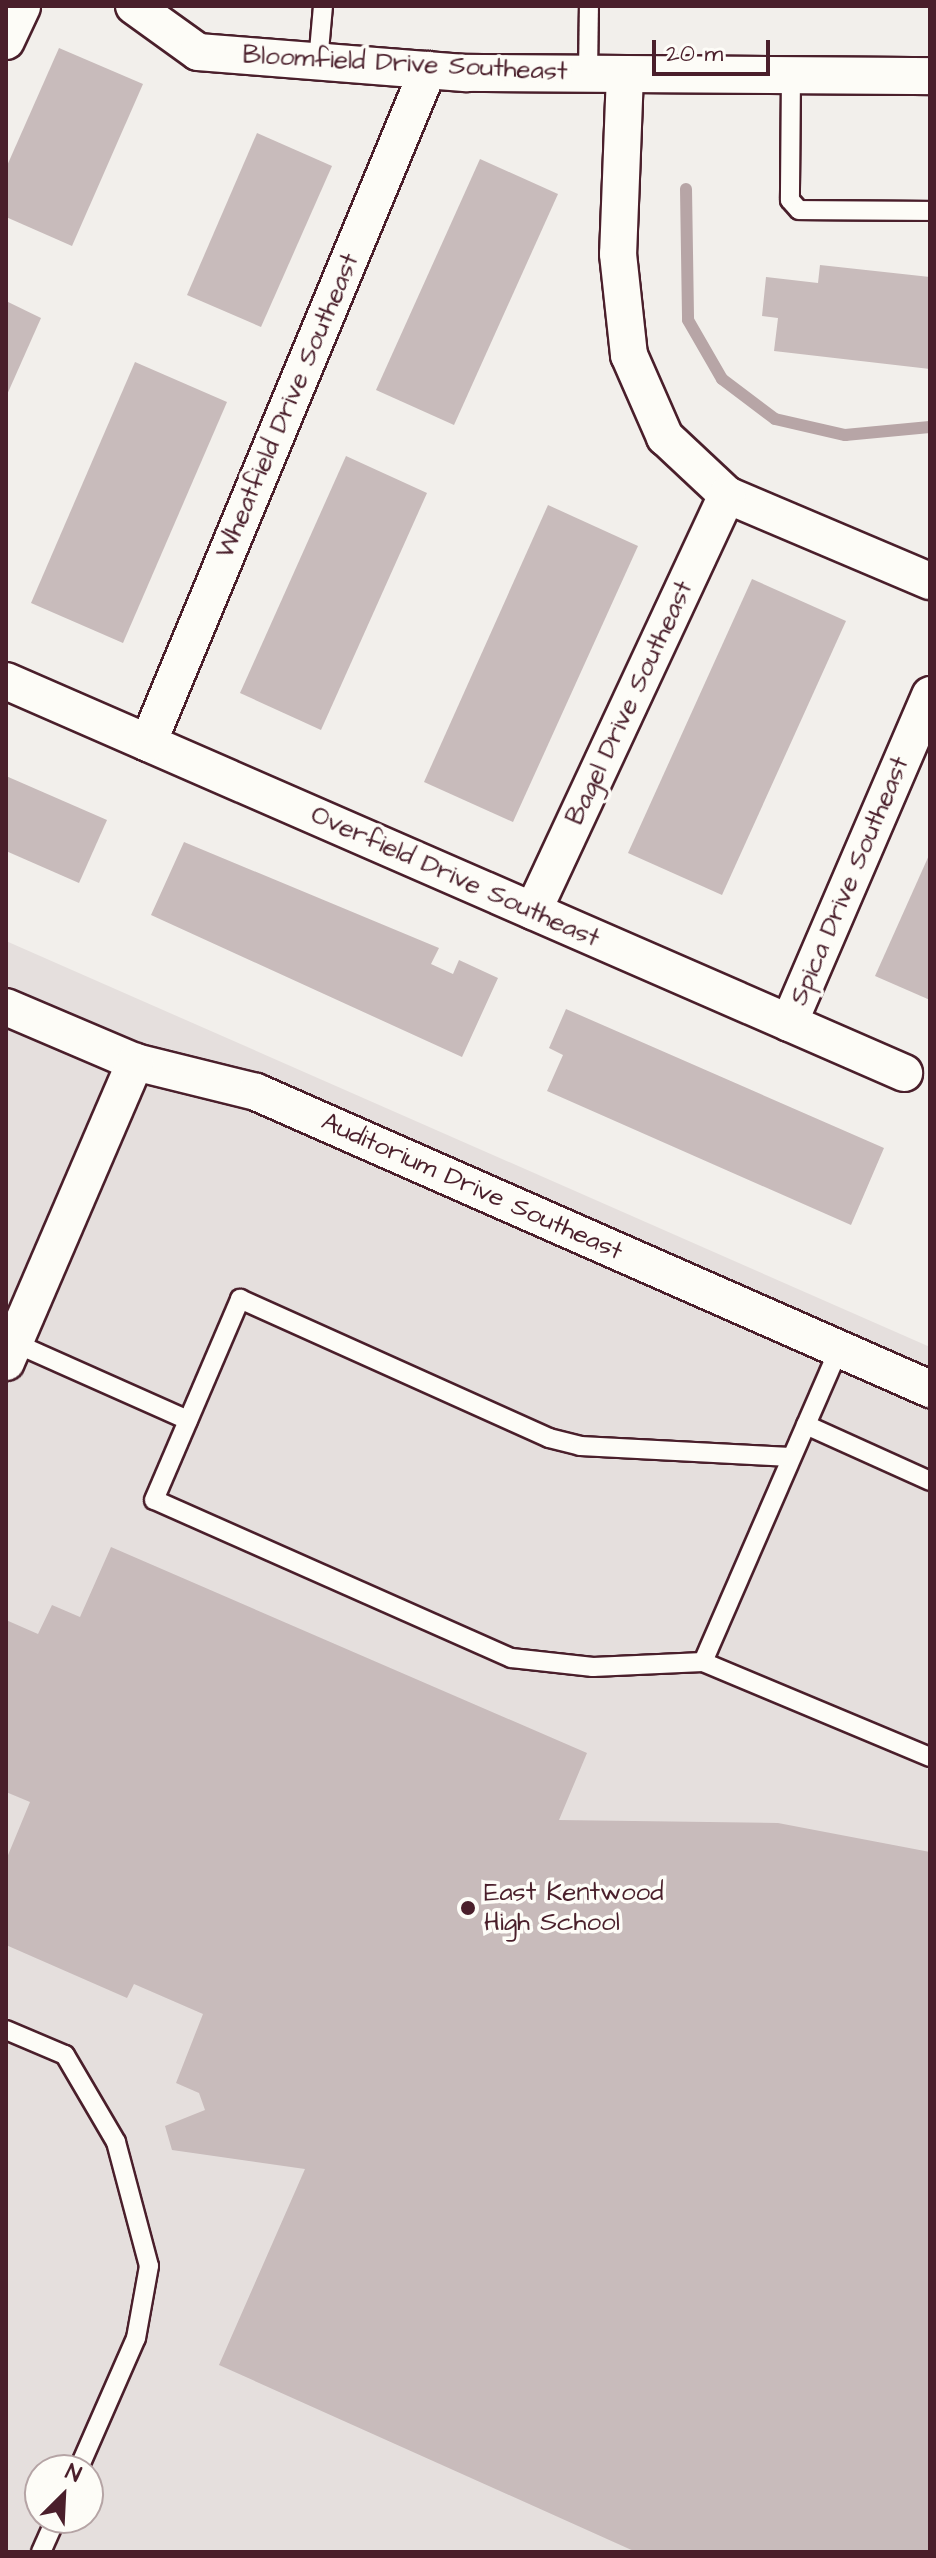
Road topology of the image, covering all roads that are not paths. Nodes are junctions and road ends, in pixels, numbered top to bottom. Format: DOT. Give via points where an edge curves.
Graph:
graph roads {
  1 [pos="22,6"];
  2 [pos="134,6"];
  3 [pos="323,6"];
  4 [pos="589,6"];
  5 [pos="6,41"];
  6 [pos="318,62"];
  7 [pos="428,70"];
  8 [pos="588,74"];
  9 [pos="625,74"];
  10 [pos="791,75"];
  11 [pos="930,76"];
  12 [pos="930,211"];
  13 [pos="727,495"];
  14 [pos="930,581"];
  15 [pos="6,681"];
  16 [pos="930,695"];
  17 [pos="148,743"];
  18 [pos="533,911"];
  19 [pos="6,1007"];
  20 [pos="789,1023"];
  21 [pos="135,1062"];
  22 [pos="904,1073"];
  23 [pos="9,1348"];
  24 [pos="839,1349"];
  25 [pos="930,1389"];
  26 [pos="188,1420"];
  27 [pos="806,1425"];
  28 [pos="791,1457"];
  29 [pos="930,1481"];
  30 [pos="703,1662"];
  31 [pos="930,1757"];
  32 [pos="6,2030"];
  33 [pos="85,2454"];
  1 -- 5 [label="street"];
  2 -- 6 [label="street, Bloomfield Drive Southeast" via="198,52"];
  3 -- 6 [label="lane"];
  4 -- 8 [label="lane"];
  6 -- 7 [label="street, Bloomfield Drive Southeast"];
  7 -- 8 [label="street, Bloomfield Drive Southeast"];
  7 -- 17 [label="street, Wheatfield Drive Southeast"];
  8 -- 9 [label="street, Bloomfield Drive Southeast"];
  9 -- 10 [label="street, Bloomfield Drive Southeast"];
  9 -- 13 [label="street" via="618,254 629,355 665,437"];
  10 -- 11 [label="street, Bloomfield Drive Southeast"];
  10 -- 12 [label="lane" via="790,200 799,210"];
  13 -- 14 [label="street"];
  13 -- 18 [label="street, Bagel Drive Southeast"];
  15 -- 17 [label="street, Overfield Drive Southeast"];
  16 -- 20 [label="street, Spica Drive Southeast"];
  17 -- 18 [label="street, Overfield Drive Southeast"];
  18 -- 20 [label="street, Overfield Drive Southeast"];
  19 -- 21 [label="street, Auditorium Drive Southeast"];
  20 -- 22 [label="street, Overfield Drive Southeast"];
  21 -- 23 [label="street"];
  21 -- 24 [label="street, Auditorium Drive Southeast" via="256,1092"];
  23 -- 26 [label="lane"];
  24 -- 25 [label="street, Auditorium Drive Southeast"];
  24 -- 27 [label="lane"];
  26 -- 28 [label="lane" via="240,1299 549,1438 580,1446"];
  26 -- 30 [label="lane" via="154,1500 511,1658 593,1667"];
  27 -- 28 [label="lane"];
  27 -- 29 [label="lane"];
  28 -- 30 [label="lane"];
  30 -- 31 [label="lane"];
  32 -- 33 [label="lane" via="65,2055 116,2142 139,2212 149,2266 136,2338"];
}
